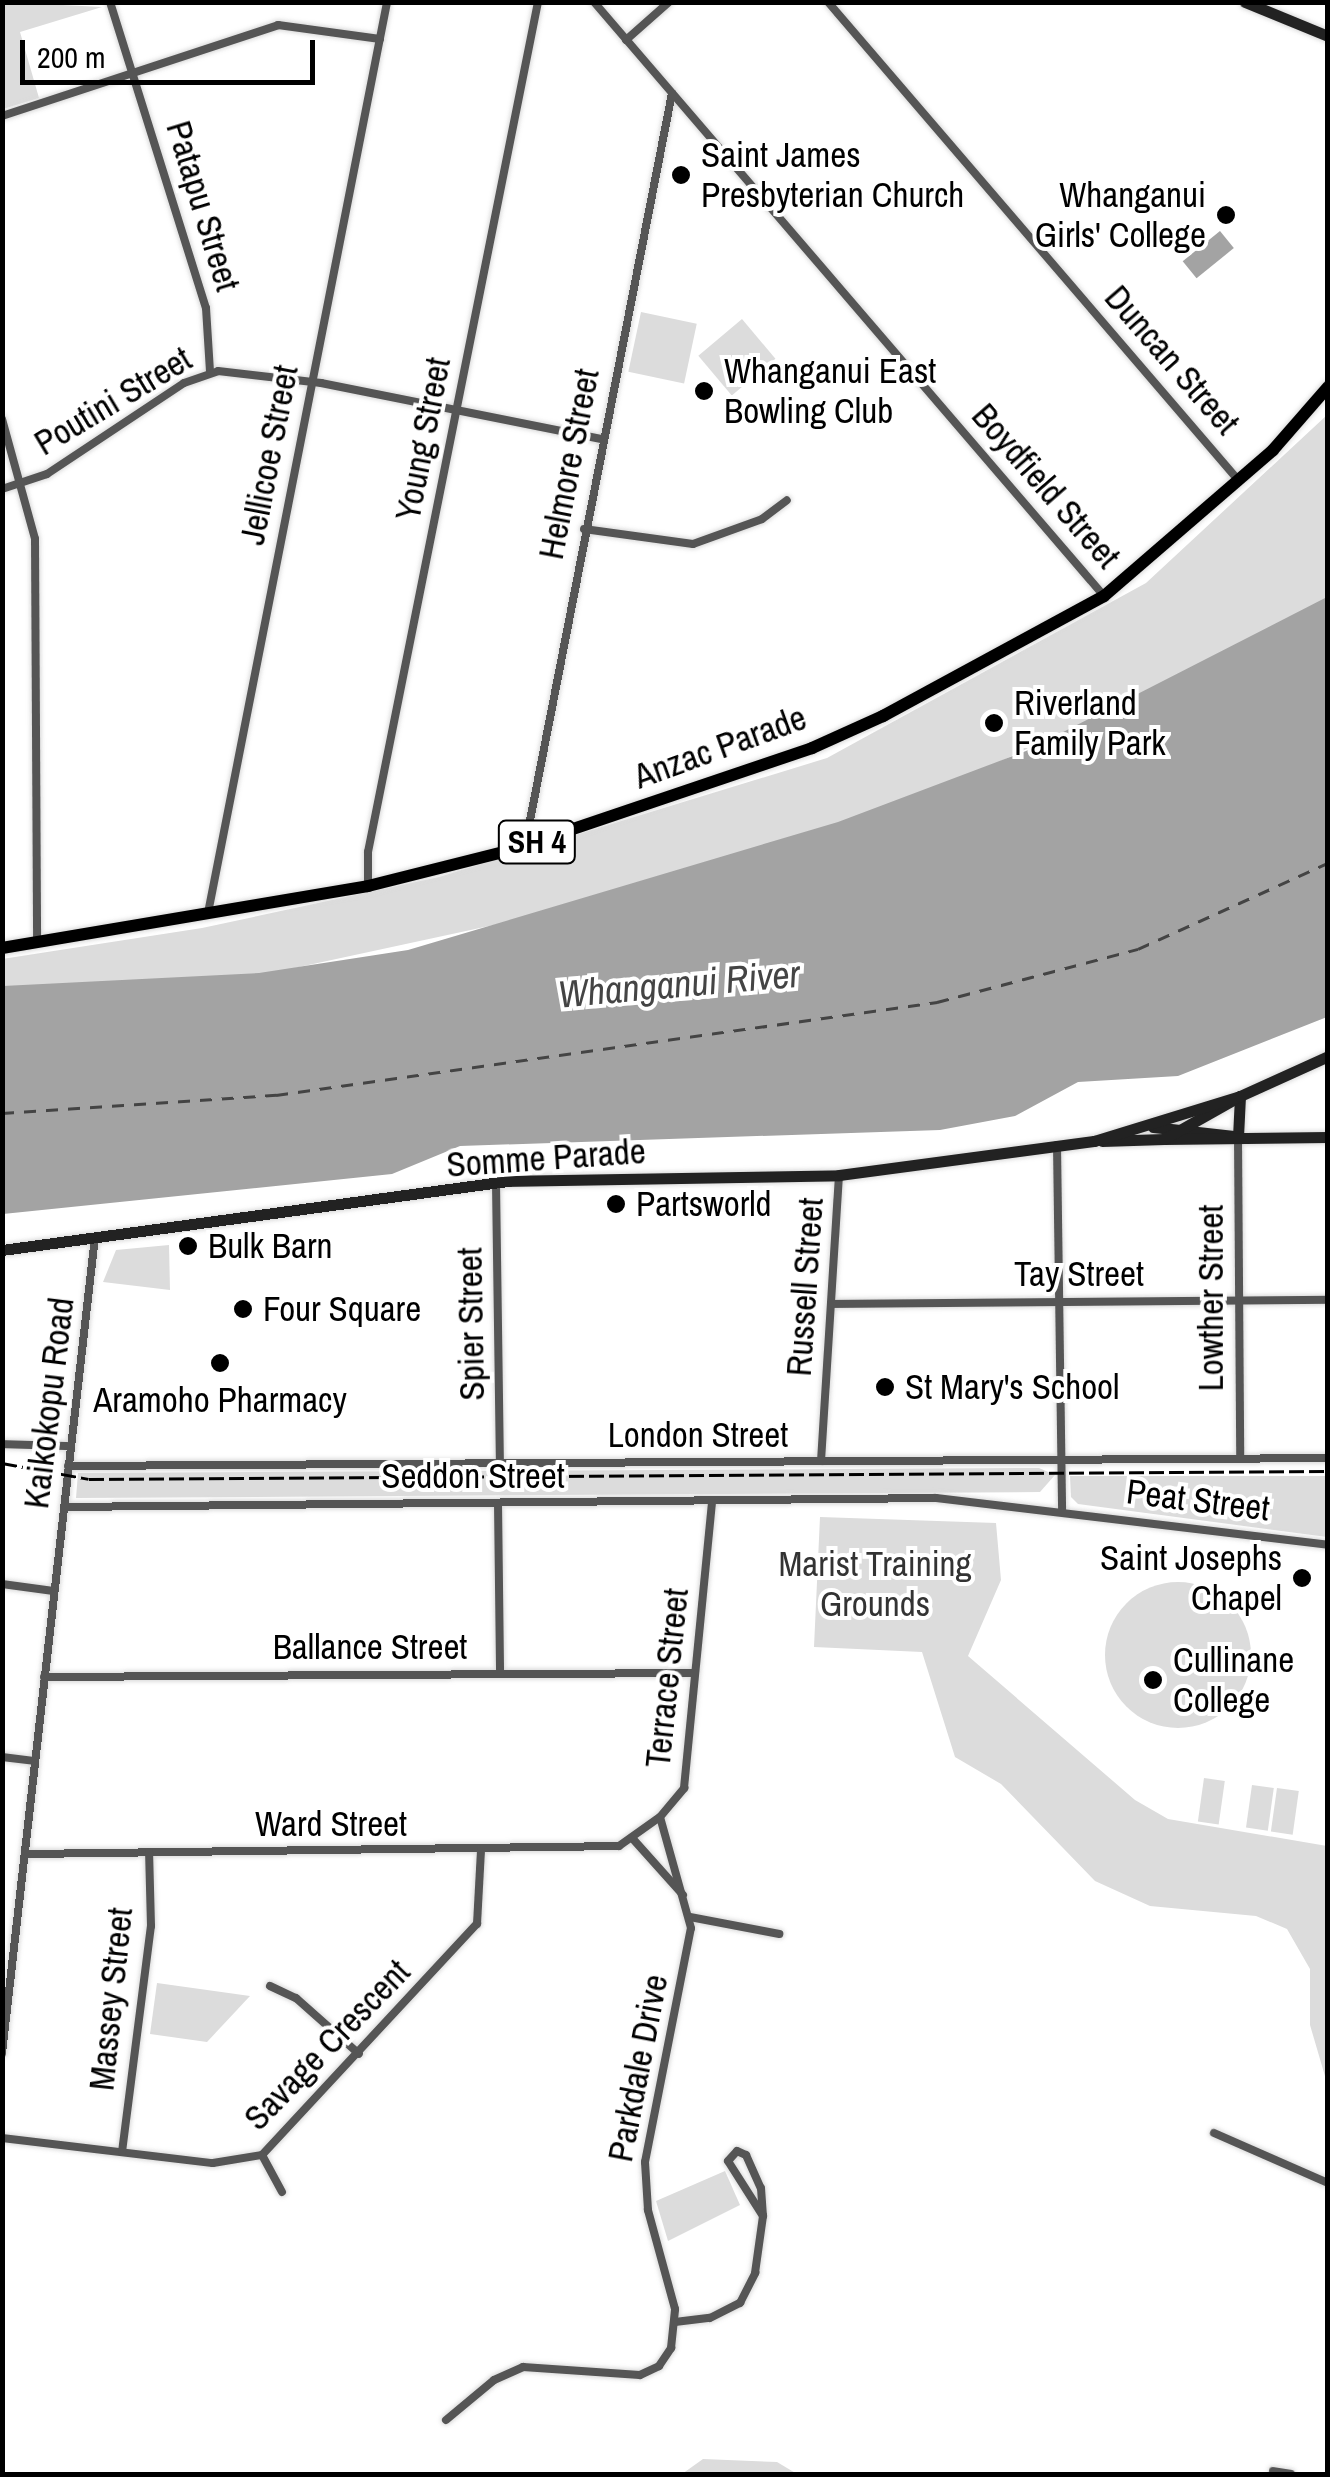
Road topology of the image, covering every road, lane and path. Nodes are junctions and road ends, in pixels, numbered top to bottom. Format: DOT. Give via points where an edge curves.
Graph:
graph roads {
  1 [pos="110,2"];
  2 [pos="387,2"];
  3 [pos="538,2"];
  4 [pos="594,2"];
  5 [pos="669,2"];
  6 [pos="828,2"];
  7 [pos="1245,2"];
  8 [pos="1328,36"];
  9 [pos="380,39"];
  10 [pos="626,40"];
  11 [pos="133,74"];
  12 [pos="672,93"];
  13 [pos="2,116"];
  14 [pos="210,372"];
  15 [pos="311,384"];
  16 [pos="1328,387"];
  17 [pos="456,410"];
  18 [pos="2,419"];
  19 [pos="602,439"];
  20 [pos="1239,480"];
  21 [pos="23,483"];
  22 [pos="2,489"];
  23 [pos="787,500"];
  24 [pos="584,529"];
  25 [pos="1104,596"];
  26 [pos="526,846"];
  27 [pos="368,886"];
  28 [pos="207,918"];
  29 [pos="32,942"];
  30 [pos="2,945"];
  31 [pos="1328,1056"];
  32 [pos="1240,1096"];
  33 [pos="1144,1127"];
  34 [pos="1191,1128"];
  35 [pos="1238,1137"];
  36 [pos="1328,1137"];
  37 [pos="1164,1139"];
  38 [pos="1094,1141"];
  39 [pos="1057,1145"];
  40 [pos="839,1175"];
  41 [pos="496,1183"];
  42 [pos="95,1237"];
  43 [pos="2,1250"];
  44 [pos="1328,1300"];
  45 [pos="1238,1301"];
  46 [pos="1060,1302"];
  47 [pos="831,1304"];
  48 [pos="2,1444"];
  49 [pos="70,1446"];
  50 [pos="1240,1458"];
  51 [pos="1328,1458"];
  52 [pos="1062,1459"];
  53 [pos="821,1462"];
  54 [pos="500,1464"];
  55 [pos="68,1466"];
  56 [pos="498,1502"];
  57 [pos="712,1502"];
  58 [pos="64,1507"];
  59 [pos="1062,1511"];
  60 [pos="1328,1544"];
  61 [pos="2,1584"];
  62 [pos="54,1591"];
  63 [pos="696,1672"];
  64 [pos="500,1674"];
  65 [pos="44,1677"];
  66 [pos="2,1757"];
  67 [pos="34,1761"];
  68 [pos="660,1817"];
  69 [pos="632,1839"];
  70 [pos="482,1850"];
  71 [pos="149,1852"];
  72 [pos="27,1854"];
  73 [pos="685,1899"];
  74 [pos="690,1917"];
  75 [pos="779,1934"];
  76 [pos="270,1986"];
  77 [pos="2,2053"];
  78 [pos="359,2054"];
  79 [pos="1214,2133"];
  80 [pos="2,2138"];
  81 [pos="122,2152"];
  82 [pos="262,2155"];
  83 [pos="1328,2183"];
  84 [pos="282,2192"];
  85 [pos="763,2216"];
  86 [pos="676,2322"];
  87 [pos="446,2420"];
  88 [pos="1273,2471"];
  89 [pos="1291,2474"];
  1 -- 11 [label="street, Patapu Street"];
  2 -- 9 [label="street, Jellicoe Street"];
  3 -- 17 [label="street, Young Street"];
  4 -- 10 [label="street, Boydfield Street"];
  5 -- 10 [label="street"];
  6 -- 20 [label="street, Duncan Street"];
  7 -- 8 [label="main road"];
  9 -- 11 [label="street" via="286,23"];
  9 -- 15 [label="street, Jellicoe Street"];
  10 -- 12 [label="street, Boydfield Street"];
  11 -- 13 [label="street"];
  11 -- 14 [label="street, Patapu Street" via="206,308"];
  12 -- 19 [label="street, Helmore Street"];
  12 -- 25 [label="street, Boydfield Street"];
  14 -- 15 [label="street, Poutini Street"];
  14 -- 21 [label="street, Poutini Street"];
  15 -- 17 [label="street, Poutini Street"];
  15 -- 28 [label="street, Jellicoe Street"];
  16 -- 20 [label="main road, Anzac Parade / SH 4"];
  17 -- 19 [label="street, Poutini Street"];
  17 -- 27 [label="street, Young Street" via="368,852"];
  18 -- 21 [label="street"];
  19 -- 24 [label="street, Helmore Street"];
  20 -- 25 [label="main road, Anzac Parade / SH 4"];
  21 -- 22 [label="street, Poutini Street"];
  21 -- 29 [label="street" via="35,539"];
  23 -- 24 [label="street" via="762,519 693,544"];
  24 -- 26 [label="street, Helmore Street"];
  25 -- 26 [label="main road, Anzac Parade / SH 4" via="812,748"];
  26 -- 27 [label="main road, Anzac Parade / SH 4"];
  27 -- 28 [label="main road, Anzac Parade / SH 4"];
  28 -- 29 [label="main road, Anzac Parade / SH 4"];
  29 -- 30 [label="main road, Anzac Parade / SH 4"];
  31 -- 32 [label="main road, Somme Parade"];
  32 -- 33 [label="main road, Somme Parade"];
  32 -- 34 [label="main road, Somme Parade"];
  32 -- 35 [label="main road"];
  33 -- 34 [label="main road"];
  33 -- 38 [label="main road, Somme Parade"];
  34 -- 35 [label="main road"];
  34 -- 37 [label="main road, Somme Parade"];
  35 -- 36 [label="main road"];
  35 -- 37 [label="main road"];
  35 -- 45 [label="street, Lowther Street"];
  37 -- 38 [label="main road, Somme Parade"];
  38 -- 39 [label="main road, Somme Parade"];
  39 -- 40 [label="main road, Somme Parade"];
  39 -- 46 [label="street"];
  40 -- 41 [label="main road, Somme Parade"];
  40 -- 47 [label="street, Russell Street"];
  41 -- 42 [label="main road, Somme Parade"];
  41 -- 54 [label="street, Spier Street"];
  42 -- 43 [label="main road, Somme Parade"];
  42 -- 49 [label="street, Kaikokopu Road"];
  44 -- 45 [label="street, Tay Street"];
  45 -- 46 [label="street, Tay Street"];
  45 -- 50 [label="street, Lowther Street"];
  46 -- 47 [label="street, Tay Street"];
  46 -- 52 [label="street"];
  47 -- 53 [label="street, Russell Street"];
  48 -- 49 [label="street"];
  49 -- 55 [label="street, Kaikokopu Road"];
  50 -- 51 [label="street, London Street"];
  50 -- 52 [label="street, London Street"];
  52 -- 53 [label="street, London Street"];
  52 -- 59 [label="street"];
  53 -- 54 [label="street, London Street"];
  54 -- 55 [label="street, London Street"];
  55 -- 58 [label="street, Kaikokopu Road"];
  56 -- 57 [label="street, Seddon Street"];
  56 -- 58 [label="street, Seddon Street"];
  56 -- 64 [label="street"];
  57 -- 59 [label="street, Seddon Street" via="936,1498"];
  57 -- 63 [label="street, Terrace Street"];
  58 -- 62 [label="street, Kaikokopu Road"];
  59 -- 60 [label="street, Peat Street"];
  61 -- 62 [label="street"];
  62 -- 65 [label="street, Kaikokopu Road"];
  63 -- 64 [label="street, Ballance Street"];
  63 -- 68 [label="street, Terrace Street" via="684,1788"];
  64 -- 65 [label="street, Ballance Street"];
  65 -- 67 [label="street, Kaikokopu Road"];
  66 -- 67 [label="street"];
  67 -- 72 [label="street, Kaikokopu Road"];
  68 -- 69 [label="street, Terrace Street"];
  68 -- 73 [label="street, Parkdale Drive"];
  69 -- 70 [label="street, Ward Street" via="607,1849"];
  69 -- 73 [label="street, Parkdale Drive"];
  70 -- 71 [label="street, Ward Street"];
  70 -- 78 [label="street, Savage Crescent" via="477,1924"];
  71 -- 72 [label="street, Ward Street"];
  71 -- 81 [label="street, Massey Street" via="151,1926"];
  72 -- 77 [label="street, Kaikokopu Road"];
  73 -- 74 [label="street, Parkdale Drive"];
  74 -- 75 [label="street"];
  74 -- 86 [label="street, Parkdale Drive" via="645,2162 648,2210"];
  76 -- 78 [label="street" via="296,1998"];
  78 -- 82 [label="street, Savage Crescent"];
  79 -- 83 [label="street"];
  80 -- 81 [label="street, Savage Crescent"];
  81 -- 82 [label="street, Savage Crescent" via="214,2163"];
  82 -- 84 [label="street"];
  85 -- 85 [label="street" via="737,2182 728,2161 733,2152 748,2159"];
  85 -- 86 [label="street" via="755,2273 740,2303 710,2318"];
  86 -- 87 [label="street" via="668,2356 654,2371 523,2367 494,2380"];
  88 -- 89 [label="street"];
}
